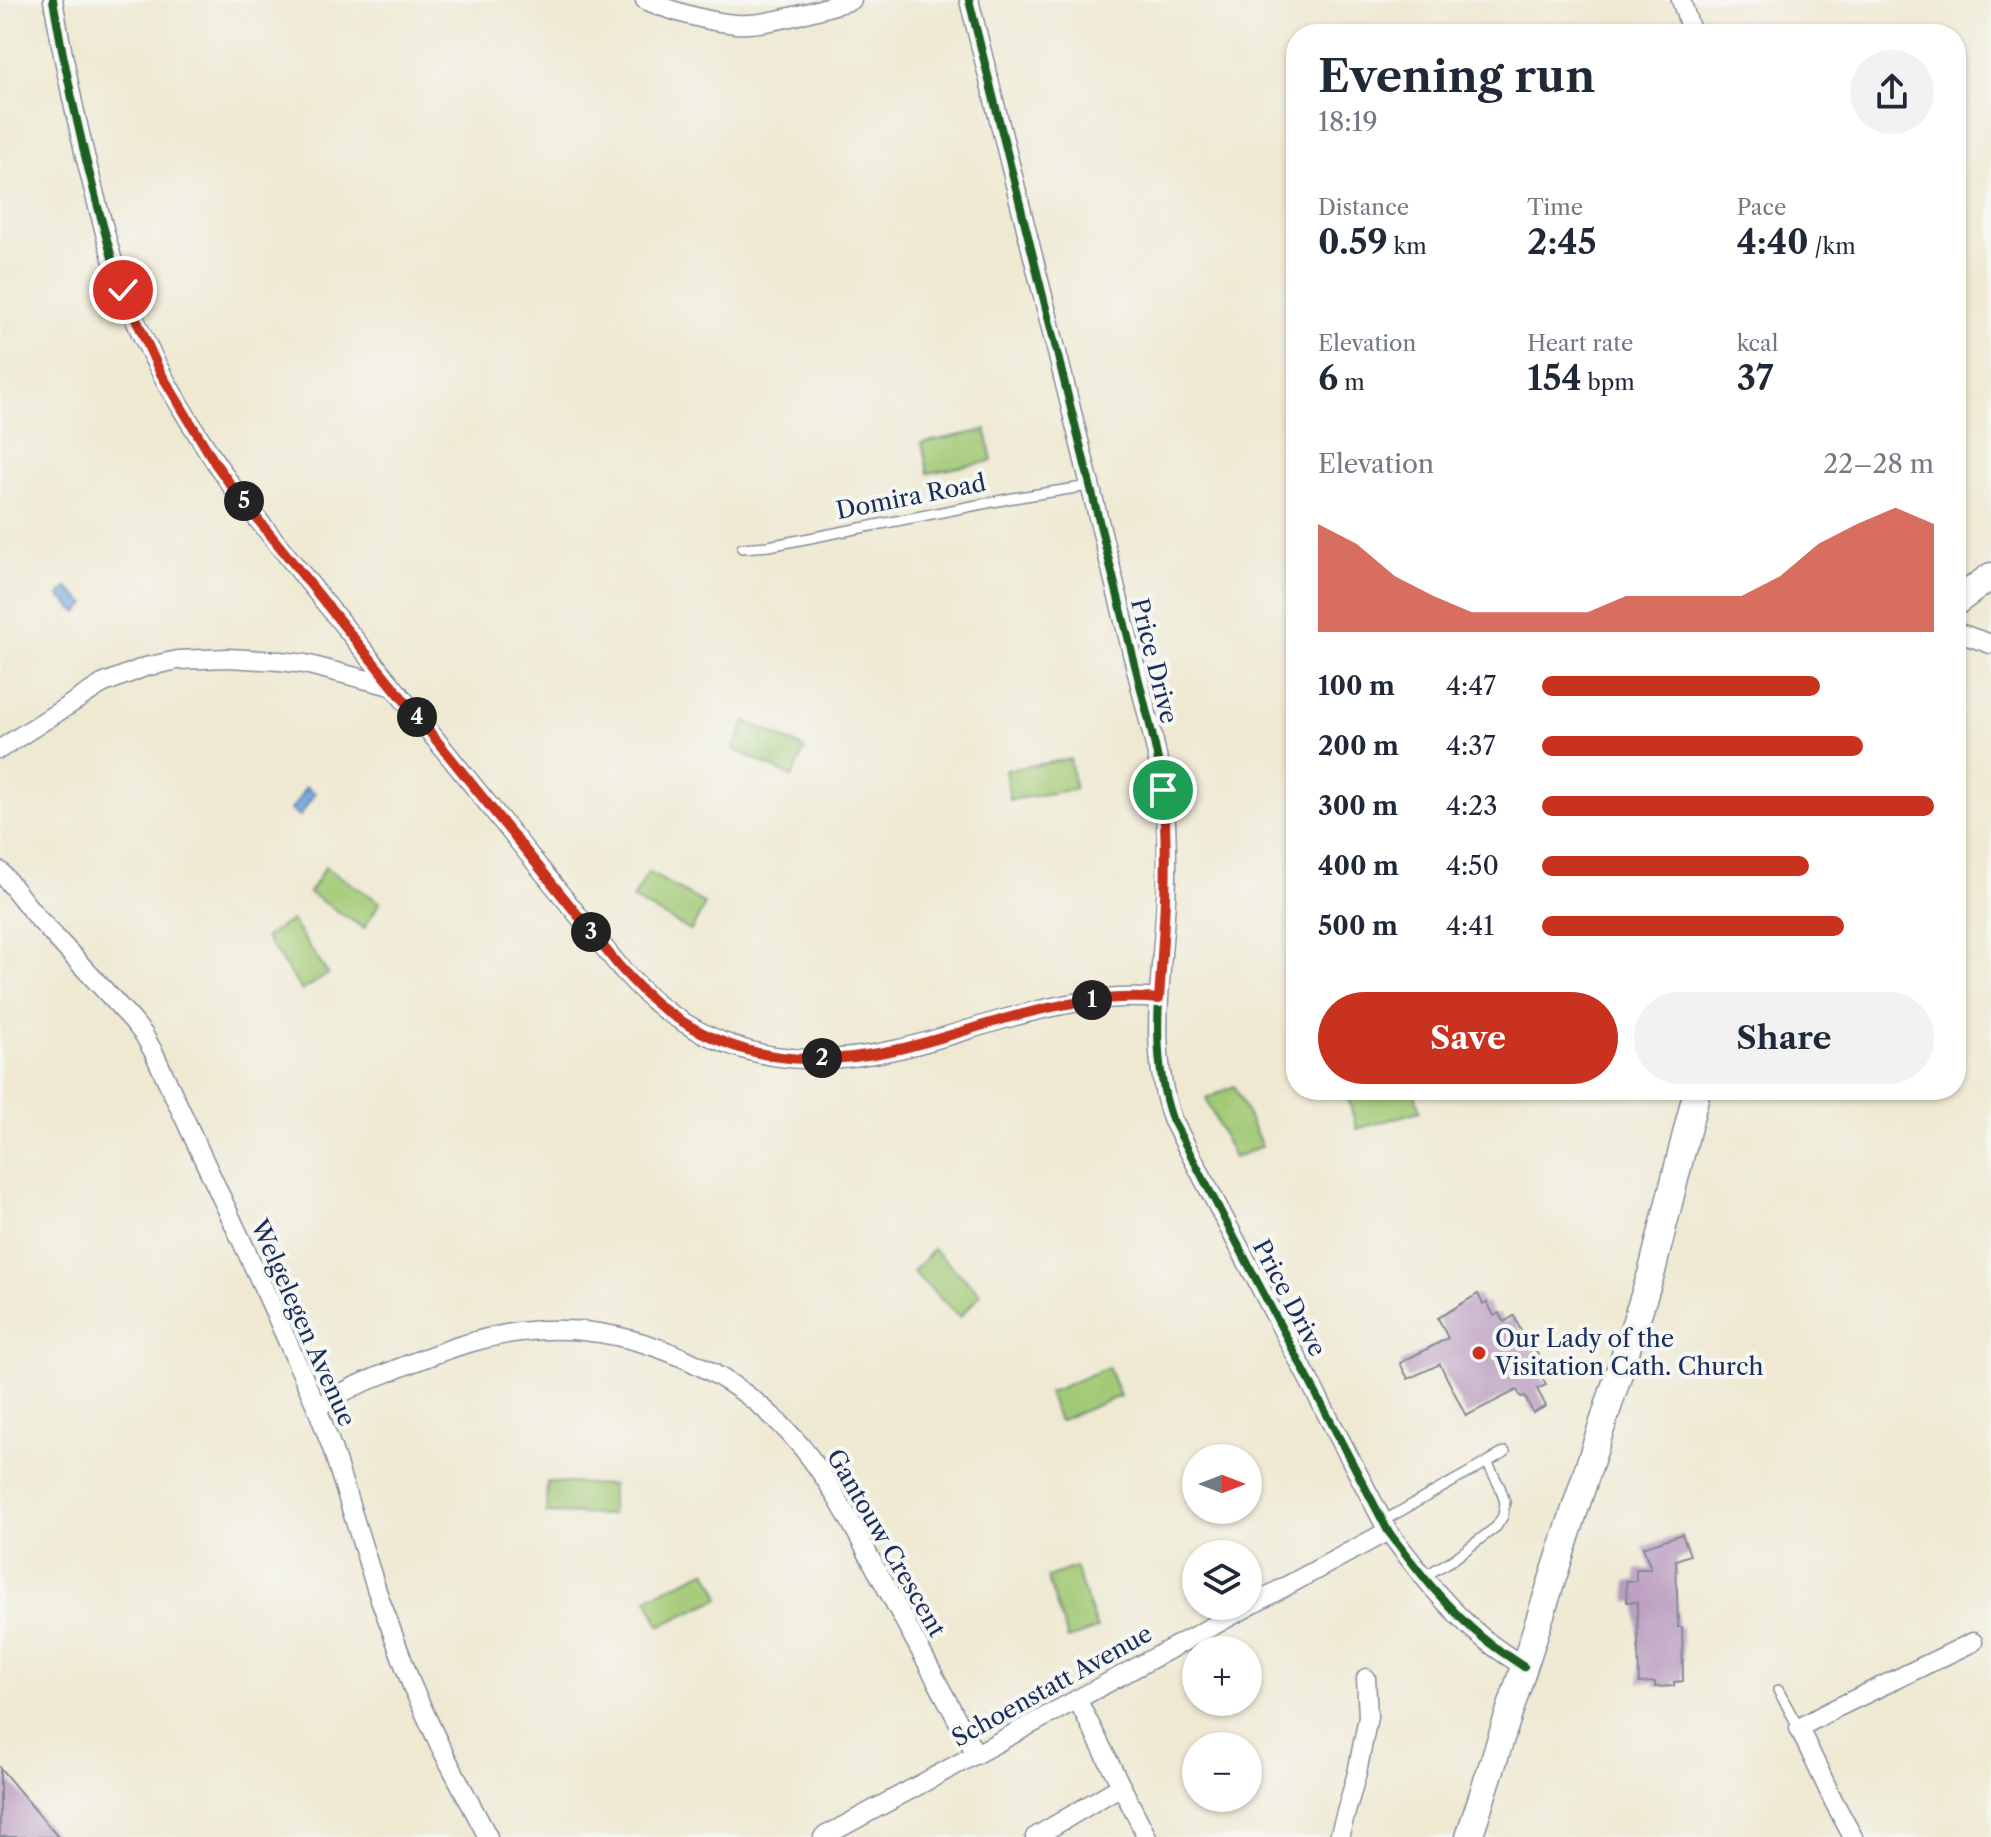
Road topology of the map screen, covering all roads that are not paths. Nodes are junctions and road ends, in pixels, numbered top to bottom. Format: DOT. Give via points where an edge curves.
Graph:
graph roads {
  1 [pos="53,0"];
  2 [pos="645,0"];
  3 [pos="852,0"];
  4 [pos="969,0"];
  5 [pos="1681,0"];
  6 [pos="1689,24"];
  7 [pos="1089,486"];
  8 [pos="742,548"];
  9 [pos="1991,576"];
  10 [pos="1966,595"];
  11 [pos="1966,635"];
  12 [pos="1991,644"];
  13 [pos="391,686"];
  14 [pos="0,749"];
  15 [pos="0,871"];
  16 [pos="1159,999"];
  17 [pos="1695,1100"];
  18 [pos="317,1408"];
  19 [pos="1505,1452"];
  20 [pos="1487,1462"];
  21 [pos="1386,1526"];
  22 [pos="1423,1577"];
  23 [pos="1973,1642"];
  24 [pos="1524,1667"];
  25 [pos="1366,1678"];
  26 [pos="1778,1690"];
  27 [pos="1077,1699"];
  28 [pos="1799,1728"];
  29 [pos="976,1755"];
  30 [pos="1121,1786"];
  31 [pos="488,1837"];
  32 [pos="823,1837"];
  33 [pos="1035,1837"];
  34 [pos="1147,1837"];
  35 [pos="1339,1837"];
  36 [pos="1469,1837"];
  37 [pos="1853,1837"];
  1 -- 13 [label="street" via="84,157 112,258 160,372 238,495"];
  2 -- 3 [label="street" via="738,24"];
  4 -- 7 [label="street, Price Drive"];
  5 -- 6 [label="street"];
  7 -- 8 [label="lane, Domira Road"];
  7 -- 16 [label="street, Price Drive" via="1163,790 1167,873"];
  9 -- 10 [label="main road"];
  11 -- 12 [label="street"];
  13 -- 14 [label="street" via="305,664 178,660 102,684"];
  13 -- 16 [label="street" via="619,966 662,1008 717,1041 762,1055 842,1058 898,1049 1077,1002"];
  15 -- 18 [label="street, Welgelegen Avenue" via="144,1035"];
  16 -- 21 [label="street, Price Drive" via="1162,1087 1172,1119"];
  17 -- 24 [label="main road" via="1652,1271"];
  18 -- 29 [label="street, Gantouw Crescent" via="358,1385 454,1347 520,1332 552,1329 613,1336 701,1367 781,1425 822,1474"];
  18 -- 31 [label="street, Welgelegen Avenue" via="412,1686"];
  19 -- 20 [label="lane"];
  20 -- 21 [label="lane"];
  20 -- 22 [label="lane" via="1505,1502 1503,1516 1496,1527"];
  21 -- 22 [label="street, Price Drive"];
  21 -- 27 [label="street, Schoenstatt Avenue"];
  22 -- 24 [label="street, Price Drive" via="1484,1639"];
  23 -- 28 [label="street"];
  24 -- 36 [label="main road"];
  25 -- 35 [label="street" via="1368,1717"];
  26 -- 28 [label="lane"];
  27 -- 29 [label="street, Schoenstatt Avenue"];
  27 -- 30 [label="street"];
  28 -- 37 [label="street"];
  29 -- 32 [label="street, Schoenstatt Avenue"];
  30 -- 33 [label="street"];
  30 -- 34 [label="street"];
}
